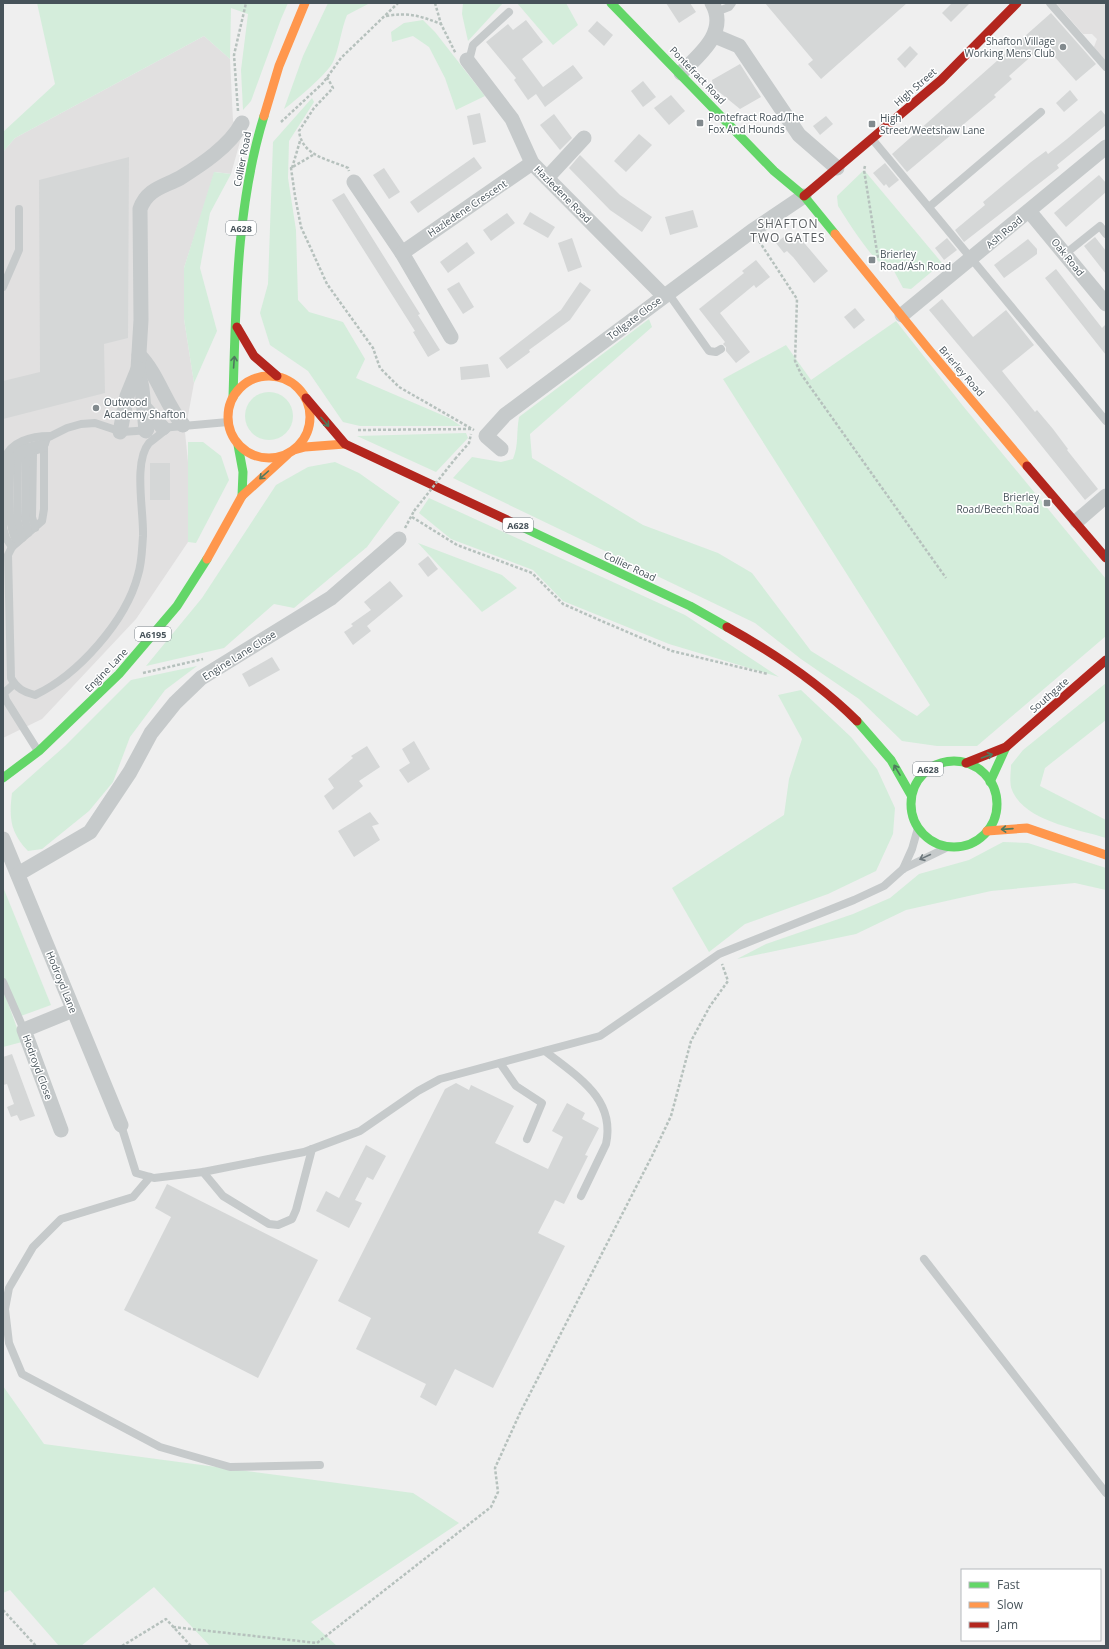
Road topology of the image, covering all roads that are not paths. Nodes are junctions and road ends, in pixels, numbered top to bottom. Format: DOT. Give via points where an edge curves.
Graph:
graph roads {
  1 [pos="306,3"];
  2 [pos="611,3"];
  3 [pos="732,3"];
  4 [pos="1050,3"];
  5 [pos="1010,6"];
  6 [pos="714,8"];
  7 [pos="509,12"];
  8 [pos="715,36"];
  9 [pos="468,60"];
  10 [pos="1106,67"];
  11 [pos="681,73"];
  12 [pos="1041,112"];
  13 [pos="242,123"];
  14 [pos="584,138"];
  15 [pos="872,139"];
  16 [pos="1106,147"];
  17 [pos="532,164"];
  18 [pos="837,168"];
  19 [pos="547,178"];
  20 [pos="354,182"];
  21 [pos="804,196"];
  22 [pos="929,207"];
  23 [pos="19,209"];
  24 [pos="1029,211"];
  25 [pos="1106,234"];
  26 [pos="402,253"];
  27 [pos="1065,254"];
  28 [pos="972,259"];
  29 [pos="3,287"];
  30 [pos="666,294"];
  31 [pos="1106,304"];
  32 [pos="902,316"];
  33 [pos="237,327"];
  34 [pos="452,337"];
  35 [pos="721,349"];
  36 [pos="138,362"];
  37 [pos="278,376"];
  38 [pos="233,396"];
  39 [pos="306,398"];
  40 [pos="144,407"];
  41 [pos="1106,421"];
  42 [pos="228,422"];
  43 [pos="172,427"];
  44 [pos="133,432"];
  45 [pos="46,442"];
  46 [pos="345,444"];
  47 [pos="238,445"];
  48 [pos="501,449"];
  49 [pos="291,452"];
  50 [pos="242,496"];
  51 [pos="1106,496"];
  52 [pos="1076,521"];
  53 [pos="23,538"];
  54 [pos="398,539"];
  55 [pos="1106,558"];
  56 [pos="1106,660"];
  57 [pos="14,684"];
  58 [pos="4,693"];
  59 [pos="880,747"];
  60 [pos="1006,747"];
  61 [pos="39,751"];
  62 [pos="899,756"];
  63 [pos="966,763"];
  64 [pos="917,764"];
  65 [pos="928,769"];
  66 [pos="3,778"];
  67 [pos="990,782"];
  68 [pos="995,794"];
  69 [pos="912,795"];
  70 [pos="1007,808"];
  71 [pos="1018,820"];
  72 [pos="918,828"];
  73 [pos="1027,828"];
  74 [pos="987,831"];
  75 [pos="3,839"];
  76 [pos="948,847"];
  77 [pos="1106,855"];
  78 [pos="903,869"];
  79 [pos="18,874"];
  80 [pos="3,982"];
  81 [pos="73,1010"];
  82 [pos="24,1030"];
  83 [pos="545,1051"];
  84 [pos="500,1063"];
  85 [pos="121,1125"];
  86 [pos="61,1130"];
  87 [pos="527,1138"];
  88 [pos="312,1149"];
  89 [pos="203,1172"];
  90 [pos="150,1177"];
  91 [pos="582,1196"];
  92 [pos="924,1258"];
  93 [pos="320,1465"];
  94 [pos="1106,1493"];
  1 -- 33 [label="main road, Collier Road / A628" via="279,66 253,152 238,257"];
  2 -- 11 [label="main road, Pontefract Road"];
  3 -- 6 [label="lane" via="729,7"];
  4 -- 10 [label="lane"];
  5 -- 15 [label="main road, High Street" via="941,80"];
  6 -- 8 [label="street"];
  7 -- 9 [label="lane" via="474,46"];
  8 -- 11 [label="street"];
  8 -- 18 [label="street" via="739,46 799,135"];
  9 -- 17 [label="street, Hazledene Road" via="512,119"];
  11 -- 21 [label="main road, Pontefract Road" via="774,171"];
  12 -- 22 [label="lane"];
  13 -- 36 [label="street" via="208,158 144,199 140,209 141,320"];
  14 -- 19 [label="street"];
  15 -- 18 [label="main road, High Street"];
  15 -- 22 [label="lane"];
  16 -- 24 [label="street, Ash Road"];
  17 -- 19 [label="street, Hazledene Road"];
  17 -- 26 [label="street, Hazledene Crescent"];
  18 -- 21 [label="main road, High Street"];
  19 -- 30 [label="street, Hazledene Road"];
  20 -- 26 [label="street"];
  21 -- 30 [label="street, Tollgate Close"];
  21 -- 32 [label="main road, Brierley Road"];
  22 -- 28 [label="lane"];
  23 -- 29 [label="lane" via="19,250"];
  24 -- 27 [label="street, Oak Road"];
  24 -- 28 [label="street, Ash Road"];
  25 -- 27 [label="lane" via="1100,226"];
  26 -- 34 [label="street"];
  27 -- 31 [label="street, Oak Road"];
  28 -- 32 [label="street, Ash Road"];
  28 -- 41 [label="lane"];
  30 -- 35 [label="lane" via="709,351 716,352"];
  30 -- 48 [label="street, Tollgate Close" via="505,416 486,436"];
  32 -- 52 [label="main road, Brierley Road"];
  33 -- 37 [label="main road, A628" via="254,356"];
  38 -- 33 [label="main road, Collier Road / A628, one-way"];
  36 -- 40 [label="street"];
  36 -- 43 [label="street" via="148,366 169,406"];
  36 -- 44 [label="street" via="140,390"];
  37 -- 38 [label="main road" via="252,379 241,386"];
  37 -- 39 [label="main road, A628" via="294,384"];
  38 -- 42 [label="main road, A628" via="228,409"];
  39 -- 46 [label="main road, Collier Road / A628, one-way"];
  39 -- 49 [label="main road, A628" via="311,420 308,432"];
  40 -- 43 [label="street"];
  40 -- 44 [label="street"];
  42 -- 43 [label="lane"];
  42 -- 47 [label="main road, A628"];
  43 -- 44 [label="lane"];
  43 -- 57 [label="lane" via="149,444 142,458 143,536 138,575 123,611 80,664 42,692 36,695 26,693"];
  44 -- 45 [label="lane" via="88,423 67,428"];
  45 -- 53 [label="lane" via="34,451 32,459 32,517"];
  45 -- 53 [label="lane" via="42,521"];
  45 -- 53 [label="lane" via="28,447 18,460 17,519"];
  45 -- 53 [label="lane" via="27,439 10,448 4,460 3,528 6,538"];
  46 -- 49 [label="main road, Collier Road / A628" via="305,446"];
  46 -- 59 [label="main road, Collier Road / A628" via="690,606 744,636 817,685 856,720"];
  47 -- 49 [label="main road, A628" via="256,457 272,458"];
  47 -- 50 [label="main road, Engine Lane / A6195" via="243,472"];
  49 -- 50 [label="main road, Engine Lane / A6195, one-way"];
  50 -- 61 [label="main road, Engine Lane / A6195" via="186,594 119,674"];
  51 -- 52 [label="street"];
  52 -- 55 [label="main road, Brierley Road"];
  53 -- 57 [label="lane" via="8,555"];
  54 -- 79 [label="street, Engine Lane Close" via="331,598 201,678 175,703 151,733 130,772 90,832"];
  56 -- 60 [label="main road, Southgate"];
  57 -- 58 [label="lane"];
  58 -- 61 [label="lane"];
  59 -- 62 [label="main road, Collier Road / A628"];
  69 -- 59 [label="main road, Collier Road, one-way"];
  63 -- 60 [label="main road, Southgate, one-way"];
  60 -- 67 [label="main road, Southgate"];
  61 -- 66 [label="main road, Engine Lane / A6195"];
  63 -- 65 [label="main road, A628" via="946,761"];
  63 -- 67 [label="main road, A628" via="984,774"];
  64 -- 65 [label="main road, A628"];
  65 -- 69 [label="main road, A628" via="920,776"];
  67 -- 68 [label="main road, A628"];
  68 -- 70 [label="main road"];
  68 -- 74 [label="main road, A628" via="994,820"];
  69 -- 72 [label="main road, A628" via="912,817"];
  71 -- 73 [label="main road"];
  72 -- 76 [label="main road, A628" via="926,837"];
  72 -- 78 [label="lane"];
  73 -- 74 [label="main road, one-way"];
  73 -- 77 [label="main road"];
  74 -- 76 [label="main road, A628" via="970,844"];
  75 -- 79 [label="street, Hodroyd Lane"];
  76 -- 78 [label="lane, one-way"];
  78 -- 83 [label="lane" via="884,886 802,922 719,954 600,1036"];
  79 -- 81 [label="street, Hodroyd Lane"];
  80 -- 82 [label="lane"];
  81 -- 82 [label="street, Hodroyd Close"];
  81 -- 85 [label="street, Hodroyd Lane"];
  82 -- 86 [label="street, Hodroyd Close"];
  83 -- 84 [label="lane"];
  83 -- 91 [label="lane" via="592,1089 604,1108 608,1136"];
  84 -- 87 [label="lane" via="516,1086 542,1103"];
  84 -- 88 [label="lane" via="440,1079 360,1131"];
  85 -- 90 [label="lane" via="136,1173"];
  88 -- 89 [label="lane"];
  88 -- 89 [label="lane" via="292,1219 278,1225 269,1224 223,1196"];
  89 -- 90 [label="lane"];
  90 -- 93 [label="lane" via="133,1198 61,1219 33,1247 9,1288 5,1309 9,1343 22,1374 160,1447 230,1467"];
  92 -- 94 [label="lane"];
}
